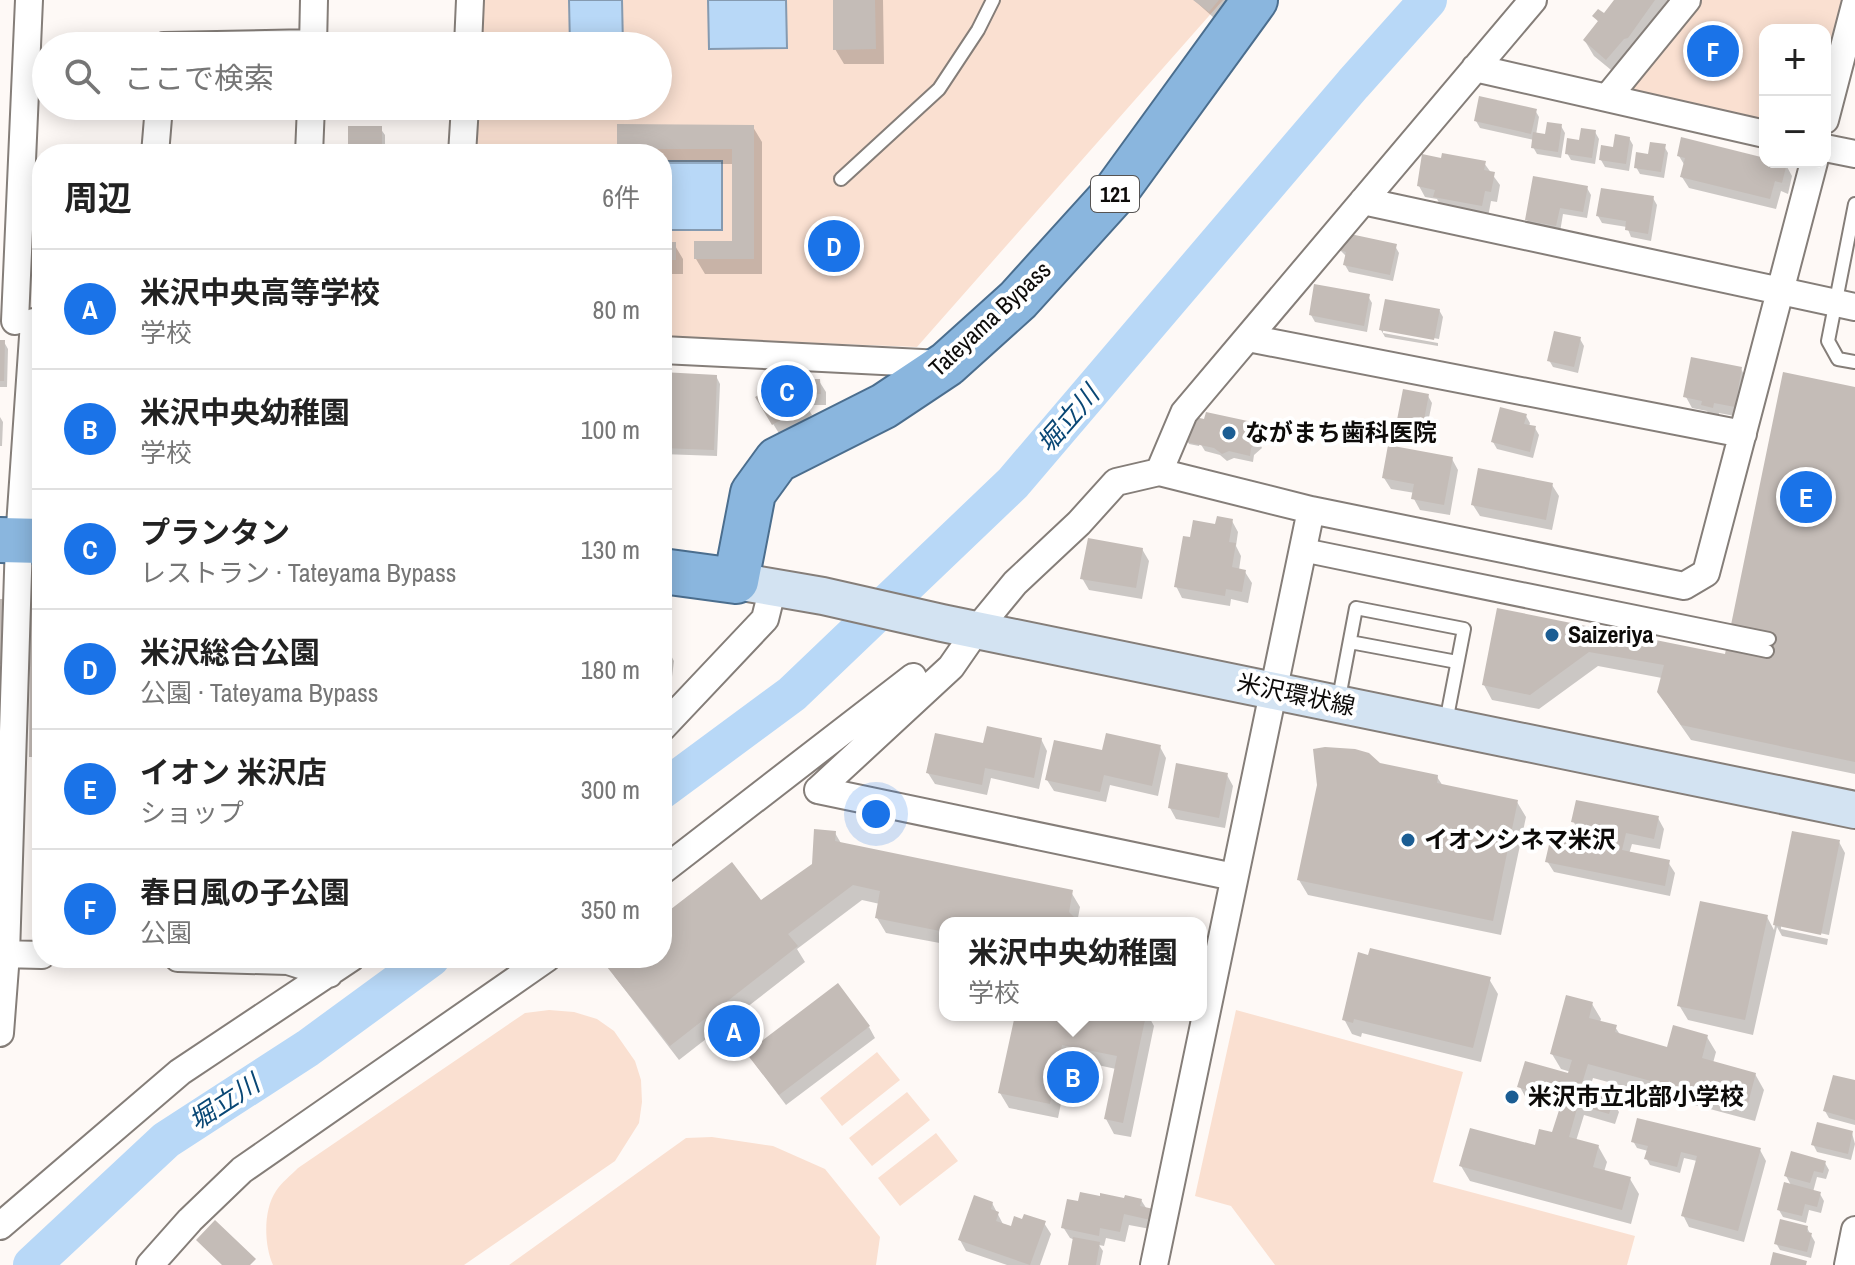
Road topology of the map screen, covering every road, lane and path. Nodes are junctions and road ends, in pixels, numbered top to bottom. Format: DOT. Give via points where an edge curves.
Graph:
graph roads {
  1 [pos="29,0"];
  2 [pos="314,0"];
  3 [pos="470,0"];
  4 [pos="993,0"];
  5 [pos="1255,0"];
  6 [pos="1533,0"];
  7 [pos="1687,0"];
  8 [pos="1855,5"];
  9 [pos="313,32"];
  10 [pos="469,32"];
  11 [pos="1475,68"];
  12 [pos="1831,97"];
  13 [pos="1607,98"];
  14 [pos="158,120"];
  15 [pos="310,120"];
  16 [pos="464,120"];
  17 [pos="1759,133"];
  18 [pos="156,144"];
  19 [pos="309,144"];
  20 [pos="463,144"];
  21 [pos="1831,149"];
  22 [pos="1855,154"];
  23 [pos="1813,168"];
  24 [pos="841,179"];
  25 [pos="1363,201"];
  26 [pos="1855,206"];
  27 [pos="1848,265"];
  28 [pos="1782,292"];
  29 [pos="1845,305"];
  30 [pos="23,321"];
  31 [pos="1248,338"];
  32 [pos="672,350"];
  33 [pos="1855,362"];
  34 [pos="947,364"];
  35 [pos="1743,434"];
  36 [pos="1159,472"];
  37 [pos="1311,510"];
  38 [pos="20,541"];
  39 [pos="1303,550"];
  40 [pos="672,572"];
  41 [pos="754,584"];
  42 [pos="978,628"];
  43 [pos="1350,642"];
  44 [pos="1768,645"];
  45 [pos="1457,662"];
  46 [pos="913,677"];
  47 [pos="1274,690"];
  48 [pos="1338,704"];
  49 [pos="672,717"];
  50 [pos="1445,725"];
  51 [pos="1855,810"];
  52 [pos="672,863"];
  53 [pos="1234,877"];
  54 [pos="3,954"];
  55 [pos="32,955"];
  56 [pos="310,968"];
  57 [pos="337,968"];
  58 [pos="533,968"];
  59 [pos="329,974"];
  60 [pos="1207,1016"];
  61 [pos="1206,1021"];
  62 [pos="0,1033"];
  63 [pos="0,1226"];
  64 [pos="1855,1230"];
  65 [pos="150,1265"];
  66 [pos="1154,1265"];
  67 [pos="1848,1265"];
  1 -- 30 [label="street"];
  2 -- 9 [label="street"];
  3 -- 10 [label="street"];
  4 -- 24 [label="lane" via="939,89"];
  5 -- 34 [label="highway, Tateyama Bypass / 121" via="1114,194 1018,300"];
  6 -- 11 [label="street"];
  7 -- 13 [label="street"];
  8 -- 12 [label="street"];
  11 -- 13 [label="street"];
  11 -- 25 [label="street"];
  13 -- 17 [label="street"];
  14 -- 18 [label="street"];
  15 -- 19 [label="street"];
  16 -- 20 [label="street"];
  21 -- 22 [label="street"];
  23 -- 28 [label="street"];
  25 -- 28 [label="street"];
  25 -- 31 [label="street"];
  26 -- 27 [label="lane"];
  27 -- 29 [label="lane"];
  28 -- 29 [label="street"];
  28 -- 35 [label="street"];
  29 -- 33 [label="lane" via="1828,341 1838,359"];
  30 -- 38 [label="street"];
  31 -- 35 [label="street"];
  31 -- 36 [label="street" via="1184,413"];
  32 -- 34 [label="street"];
  34 -- 41 [label="highway, Tateyama Bypass / 121" via="884,406 777,460 753,493"];
  35 -- 37 [label="street" via="1706,573 1684,586"];
  36 -- 37 [label="street"];
  36 -- 42 [label="street" via="1116,482 1015,583"];
  37 -- 39 [label="street"];
  38 -- 54 [label="street"];
  39 -- 44 [label="lane"];
  39 -- 47 [label="street"];
  40 -- 41 [label="highway"];
  41 -- 42 [label="main road, 米沢環状線"];
  41 -- 49 [label="street" via="765,619"];
  42 -- 47 [label="main road, 米沢環状線"];
  42 -- 53 [label="street" via="951,667 818,790"];
  43 -- 45 [label="lane"];
  43 -- 45 [label="lane" via="1356,608 1464,629"];
  43 -- 48 [label="lane"];
  45 -- 50 [label="lane"];
  46 -- 52 [label="street"];
  47 -- 48 [label="main road, 米沢環状線"];
  47 -- 53 [label="street"];
  48 -- 50 [label="main road, 米沢環状線"];
  50 -- 51 [label="main road, 米沢環状線"];
  53 -- 60 [label="street"];
  54 -- 55 [label="street"];
  54 -- 62 [label="street"];
  56 -- 59 [label="street"];
  57 -- 59 [label="street"];
  58 -- 65 [label="street" via="242,1170"];
  59 -- 63 [label="street" via="180,1072"];
  61 -- 66 [label="street"];
  64 -- 67 [label="street"];
}
